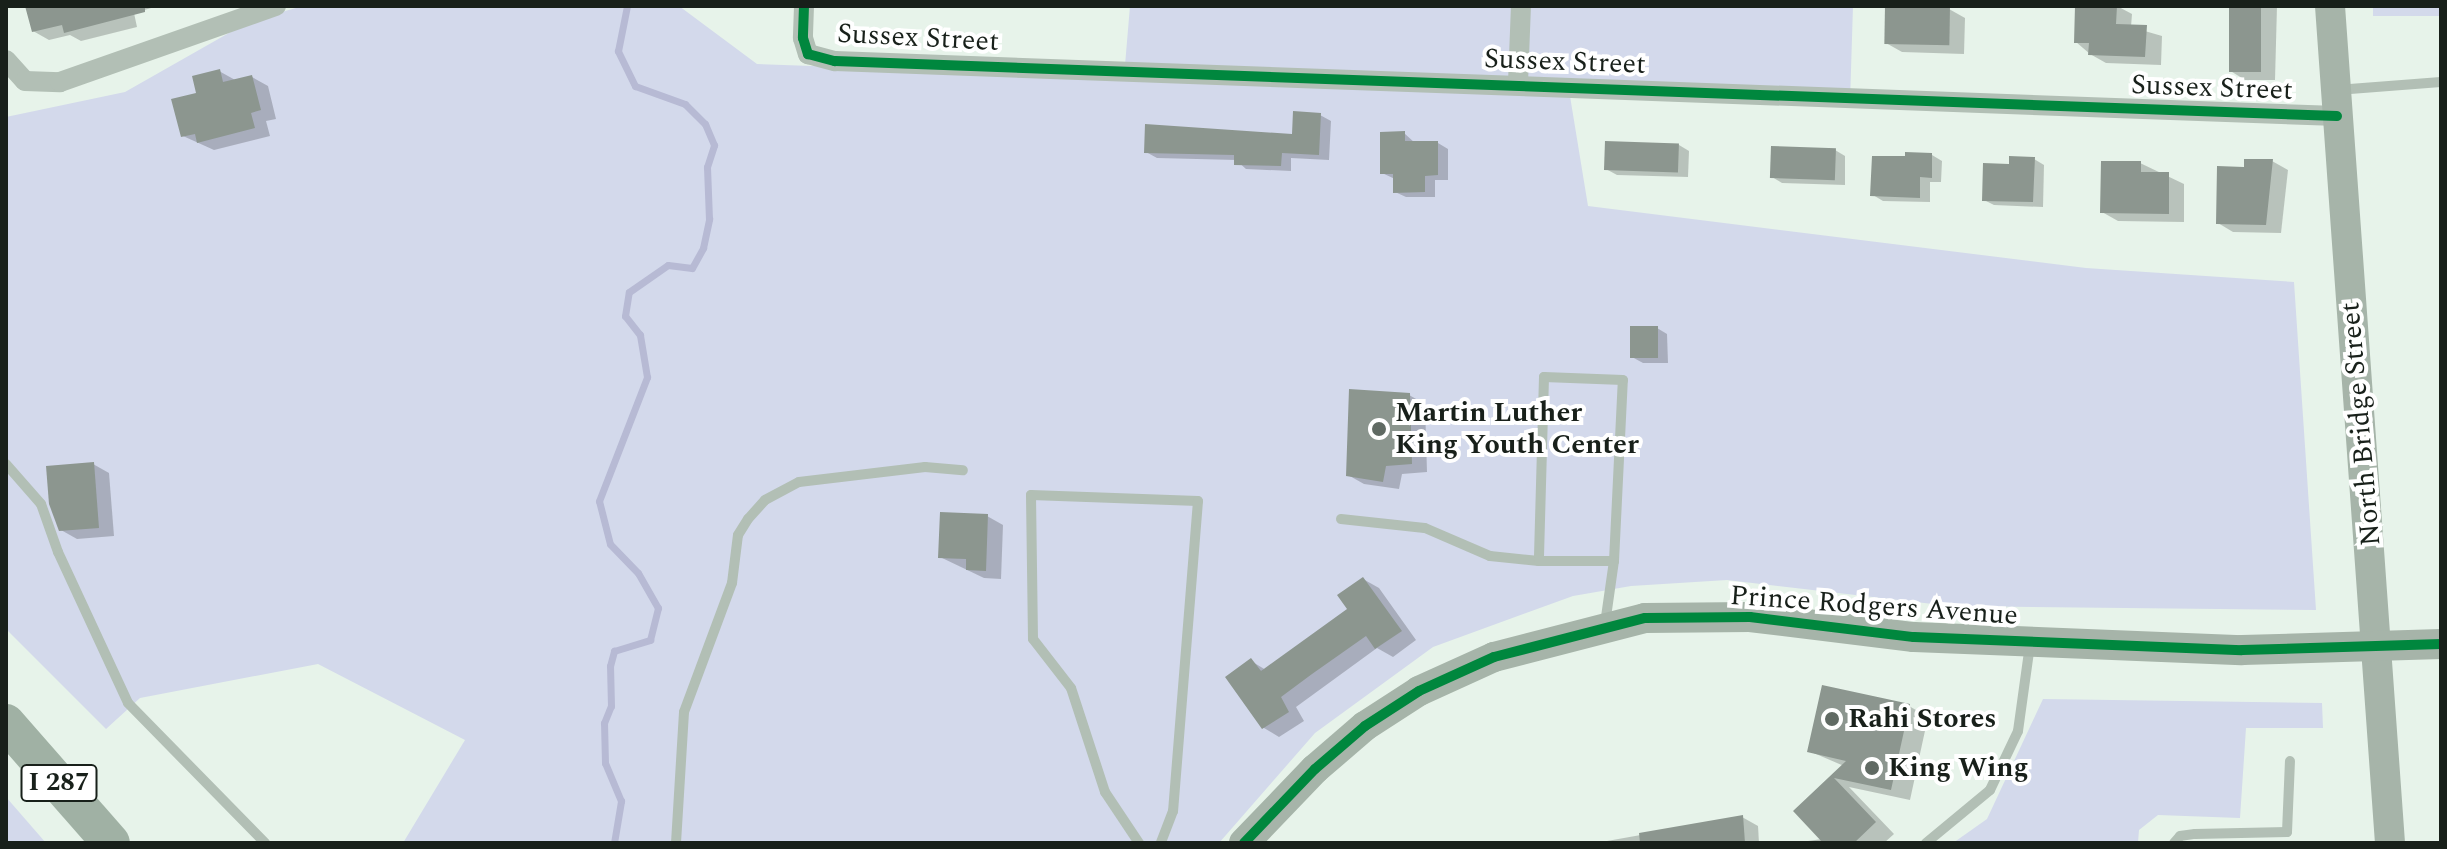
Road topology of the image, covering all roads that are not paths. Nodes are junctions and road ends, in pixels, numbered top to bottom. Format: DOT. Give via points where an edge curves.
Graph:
graph roads {
  1 [pos="276,6"];
  2 [pos="804,6"];
  3 [pos="1521,6"];
  4 [pos="2330,6"];
  5 [pos="6,60"];
  6 [pos="2441,82"];
  7 [pos="1518,83"];
  8 [pos="2336,103"];
  9 [pos="6,464"];
  10 [pos="963,470"];
  11 [pos="1341,519"];
  12 [pos="1539,561"];
  13 [pos="1614,561"];
  14 [pos="1604,626"];
  15 [pos="2030,642"];
  16 [pos="2441,644"];
  17 [pos="2378,648"];
  18 [pos="6,723"];
  19 [pos="2290,761"];
  20 [pos="111,843"];
  21 [pos="265,843"];
  22 [pos="676,843"];
  23 [pos="1139,843"];
  24 [pos="1161,843"];
  25 [pos="1244,843"];
  26 [pos="1926,843"];
  27 [pos="2174,843"];
  28 [pos="2390,843"];
  1 -- 5 [label="street" via="60,82 25,81"];
  2 -- 7 [label="street, Sussex Street" via="808,54 835,61"];
  3 -- 7 [label="street"];
  4 -- 8 [label="street, North Bridge Street"];
  6 -- 8 [label="lane"];
  7 -- 8 [label="street, Sussex Street"];
  8 -- 17 [label="street, North Bridge Street"];
  9 -- 21 [label="lane" via="41,504 128,703"];
  10 -- 22 [label="lane" via="925,467 799,482 765,500 748,519 738,535 732,583 684,712"];
  11 -- 12 [label="lane" via="1425,528 1490,556"];
  12 -- 13 [label="lane"];
  12 -- 13 [label="lane" via="1544,377 1623,380"];
  13 -- 14 [label="lane"];
  14 -- 15 [label="street, Prince Rodgers Avenue" via="1645,618 1750,617 1914,637"];
  14 -- 25 [label="street, Prince Rodgers Avenue" via="1494,657 1419,691 1365,726 1315,769"];
  15 -- 17 [label="street, Prince Rodgers Avenue" via="2242,650"];
  15 -- 26 [label="lane" via="2018,731 1990,790"];
  16 -- 17 [label="street, Prince Rodgers Avenue"];
  17 -- 28 [label="street, North Bridge Street"];
  18 -- 20 [label="highway, I 287"];
  19 -- 27 [label="lane" via="2287,832 2195,834 2180,836"];
  23 -- 24 [label="lane" via="1105,792 1071,688 1033,639 1031,495 1198,501 1173,811"];
}
